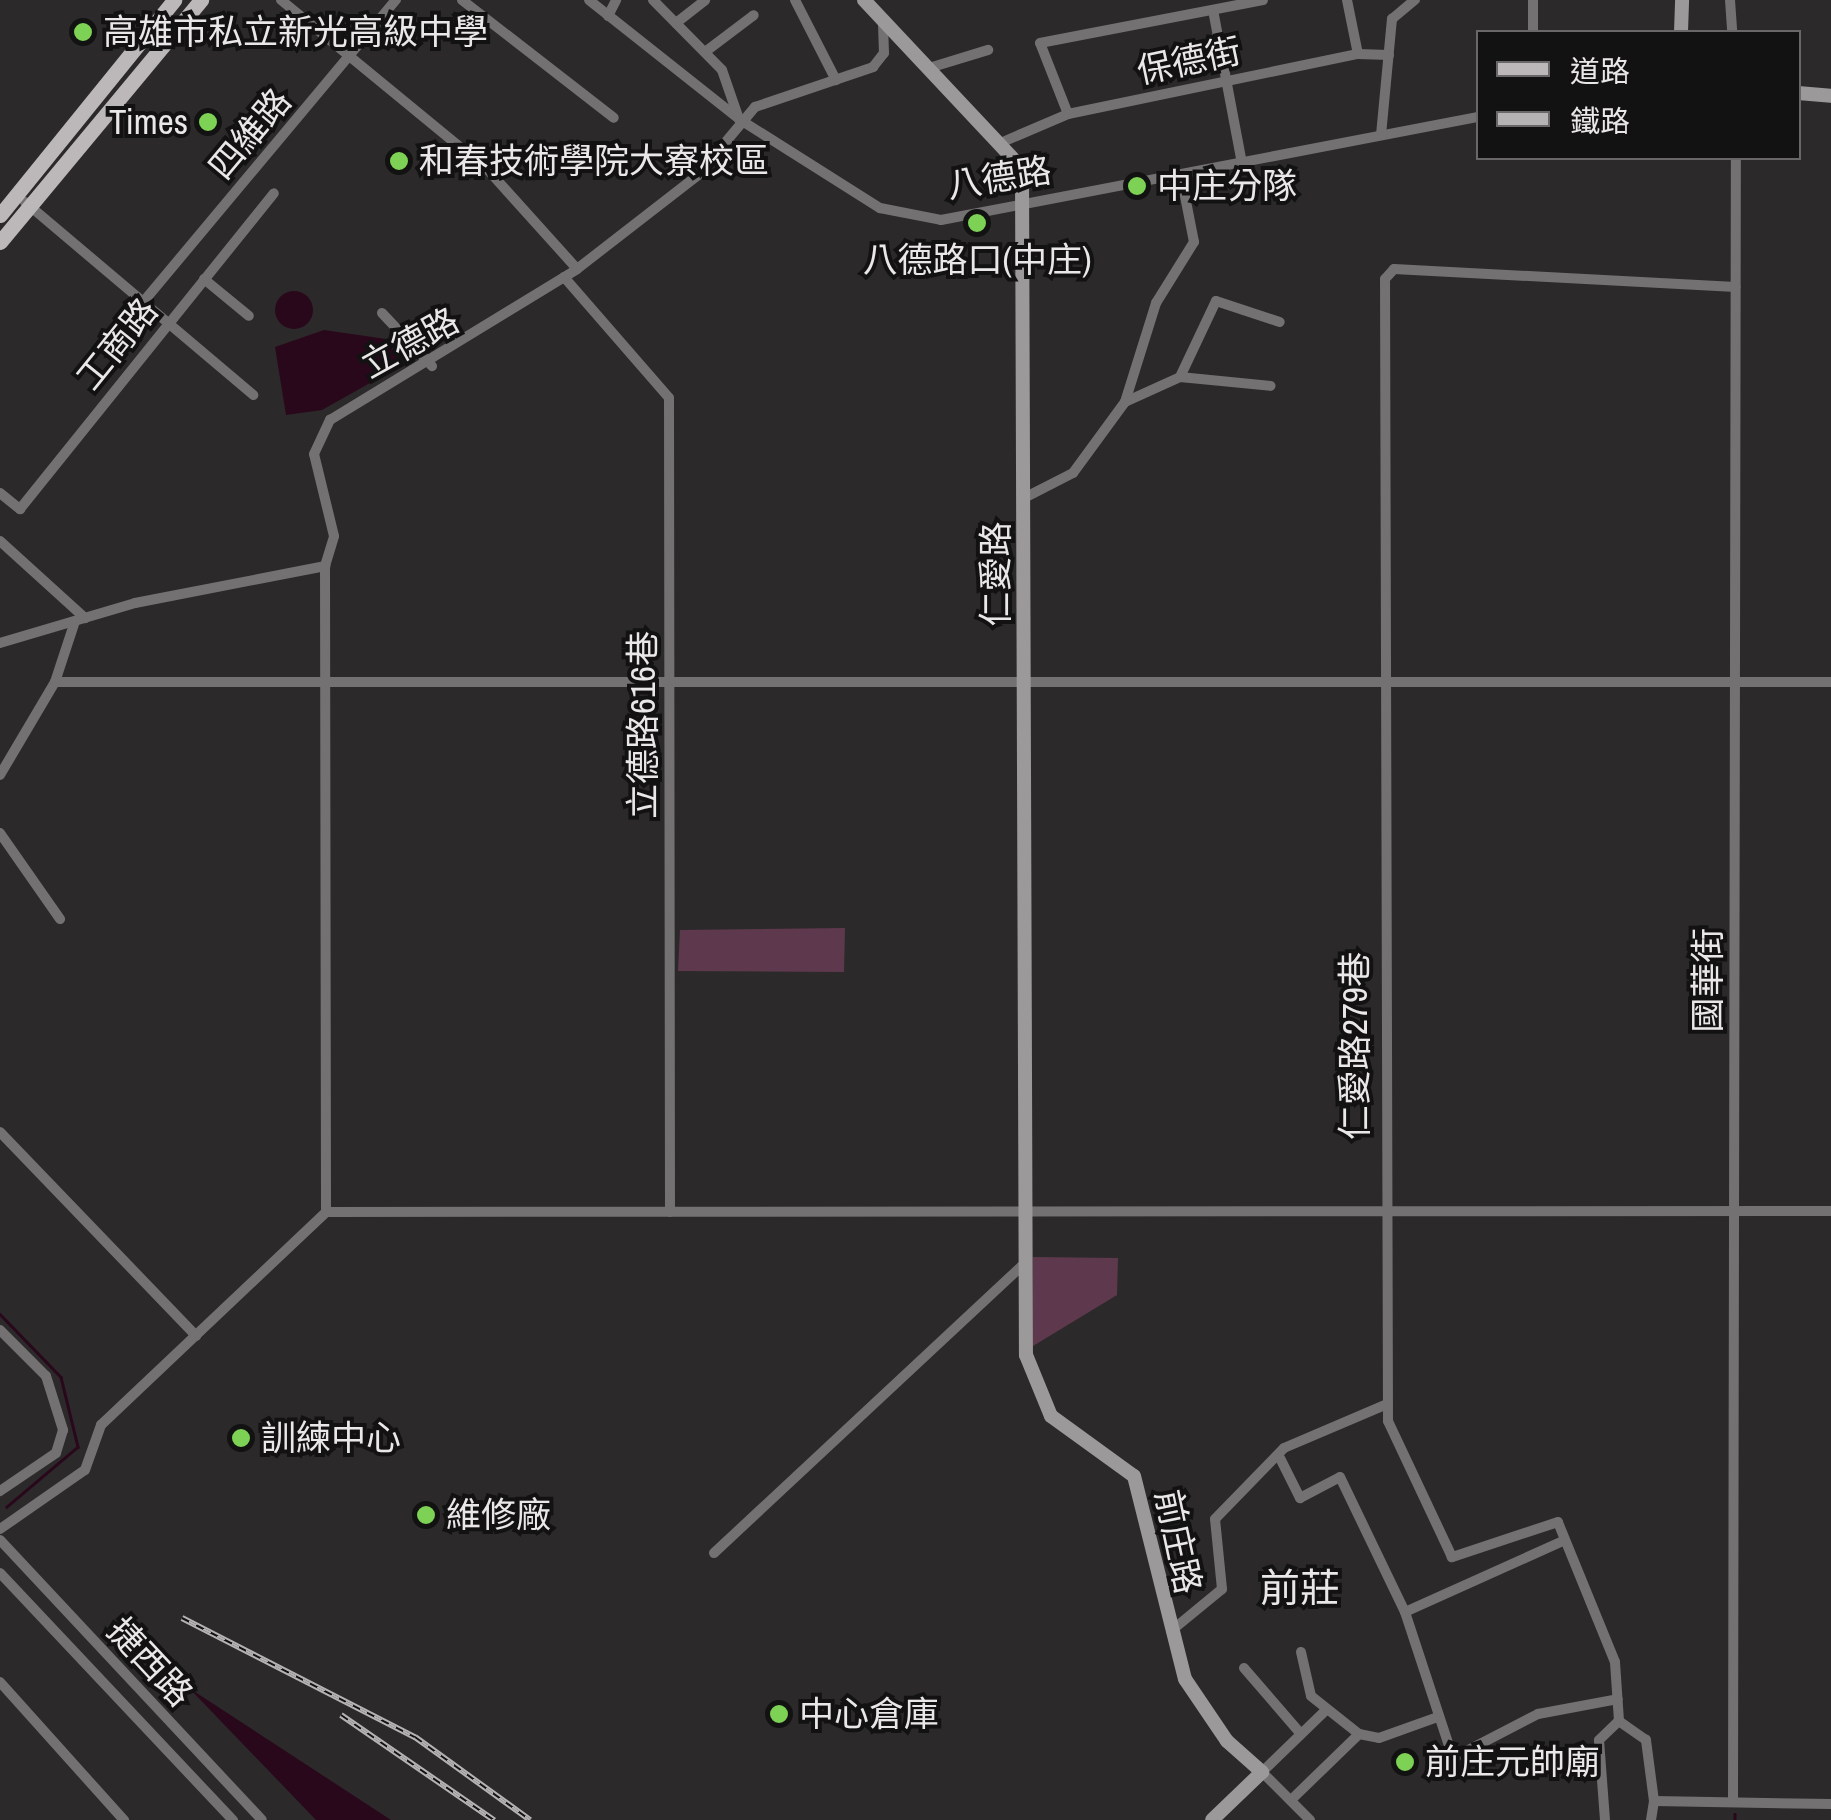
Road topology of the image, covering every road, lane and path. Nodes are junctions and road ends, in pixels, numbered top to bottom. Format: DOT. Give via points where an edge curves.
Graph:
graph roads {
  1 [pos="174,0"];
  2 [pos="201,0"];
  3 [pos="281,0"];
  4 [pos="396,0"];
  5 [pos="462,0"];
  6 [pos="588,0"];
  7 [pos="616,0"];
  8 [pos="653,0"];
  9 [pos="705,0"];
  10 [pos="796,0"];
  11 [pos="864,0"];
  12 [pos="1263,0"];
  13 [pos="1347,0"];
  14 [pos="1415,0"];
  15 [pos="1533,0"];
  16 [pos="1682,0"];
  17 [pos="1730,0"];
  18 [pos="1213,10"];
  19 [pos="754,15"];
  20 [pos="608,16"];
  21 [pos="676,23"];
  22 [pos="883,24"];
  23 [pos="1533,30"];
  24 [pos="1681,30"];
  25 [pos="1732,30"];
  26 [pos="988,50"];
  27 [pos="705,52"];
  28 [pos="1358,54"];
  29 [pos="1388,55"];
  30 [pos="349,59"];
  31 [pos="929,68"];
  32 [pos="836,80"];
  33 [pos="1226,82"];
  34 [pos="1801,92"];
  35 [pos="1831,96"];
  36 [pos="1068,114"];
  37 [pos="1476,116"];
  38 [pos="614,118"];
  39 [pos="738,119"];
  40 [pos="1381,135"];
  41 [pos="1005,141"];
  42 [pos="1736,160"];
  43 [pos="1242,163"];
  44 [pos="1181,176"];
  45 [pos="274,193"];
  46 [pos="23,200"];
  47 [pos="0,204"];
  48 [pos="1028,205"];
  49 [pos="0,215"];
  50 [pos="0,242"];
  51 [pos="577,269"];
  52 [pos="564,277"];
  53 [pos="204,279"];
  54 [pos="1736,287"];
  55 [pos="144,301"];
  56 [pos="382,313"];
  57 [pos="249,316"];
  58 [pos="1280,322"];
  59 [pos="168,323"];
  60 [pos="432,366"];
  61 [pos="1180,378"];
  62 [pos="1271,386"];
  63 [pos="253,395"];
  64 [pos="1126,402"];
  65 [pos="0,493"];
  66 [pos="1026,497"];
  67 [pos="0,542"];
  68 [pos="324,566"];
  69 [pos="80,619"];
  70 [pos="0,643"];
  71 [pos="55,682"];
  72 [pos="1733,682"];
  73 [pos="1831,682"];
  74 [pos="324,684"];
  75 [pos="670,684"];
  76 [pos="1027,685"];
  77 [pos="1384,686"];
  78 [pos="0,775"];
  79 [pos="0,833"];
  80 [pos="60,919"];
  81 [pos="0,1132"];
  82 [pos="1382,1209"];
  83 [pos="1737,1211"];
  84 [pos="1831,1211"];
  85 [pos="326,1212"];
  86 [pos="670,1212"];
  87 [pos="1026,1212"];
  88 [pos="1026,1262"];
  89 [pos="0,1330"];
  90 [pos="196,1336"];
  91 [pos="1385,1405"];
  92 [pos="1280,1458"];
  93 [pos="0,1491"];
  94 [pos="0,1529"];
  95 [pos="0,1540"];
  96 [pos="1564,1540"];
  97 [pos="714,1553"];
  98 [pos="0,1573"];
  99 [pos="1405,1612"];
  100 [pos="1168,1634"];
  101 [pos="1301,1652"];
  102 [pos="1244,1668"];
  103 [pos="0,1682"];
  104 [pos="1618,1699"];
  105 [pos="1326,1710"];
  106 [pos="1435,1718"];
  107 [pos="1619,1721"];
  108 [pos="1301,1734"];
  109 [pos="1359,1734"];
  110 [pos="1262,1772"];
  111 [pos="1291,1800"];
  112 [pos="1654,1801"];
  113 [pos="1733,1802"];
  114 [pos="1831,1804"];
  115 [pos="124,1820"];
  116 [pos="232,1820"];
  117 [pos="262,1820"];
  118 [pos="1212,1820"];
  119 [pos="1310,1820"];
  120 [pos="1605,1820"];
  121 [pos="1651,1820"];
  1 -- 46 [label="main road"];
  2 -- 46 [label="main road"];
  3 -- 30 [label="street"];
  4 -- 30 [label="street, 四維路"];
  5 -- 38 [label="street"];
  6 -- 20 [label="street, 八德路"];
  7 -- 20 [label="street"];
  8 -- 21 [label="street"];
  9 -- 21 [label="street"];
  10 -- 32 [label="street"];
  11 -- 22 [label="street, 仁愛路"];
  12 -- 18 [label="street"];
  13 -- 28 [label="street"];
  14 -- 29 [label="street" via="1392,19"];
  15 -- 23 [label="street"];
  16 -- 24 [label="street"];
  17 -- 25 [label="street"];
  18 -- 33 [label="street"];
  18 -- 36 [label="street" via="1040,42"];
  19 -- 27 [label="street"];
  20 -- 39 [label="street, 八德路"];
  21 -- 27 [label="street"];
  22 -- 31 [label="street, 仁愛路"];
  22 -- 32 [label="street" via="884,53 873,66"];
  26 -- 31 [label="street"];
  27 -- 39 [label="street" via="739,100"];
  28 -- 29 [label="street, 保德街"];
  28 -- 33 [label="street, 保德街"];
  29 -- 40 [label="street"];
  30 -- 51 [label="street" via="488,170"];
  30 -- 55 [label="street, 四維路"];
  31 -- 41 [label="street, 仁愛路"];
  32 -- 39 [label="street"];
  33 -- 36 [label="street, 保德街"];
  33 -- 43 [label="street"];
  34 -- 35 [label="street"];
  36 -- 41 [label="street, 保德街"];
  37 -- 40 [label="street, 八德路"];
  39 -- 48 [label="street, 八德路" via="880,208 941,220"];
  39 -- 51 [label="street, 立德路" via="698,175"];
  40 -- 43 [label="street, 八德路"];
  41 -- 48 [label="street, 仁愛路"];
  42 -- 54 [label="street, 國華街"];
  43 -- 44 [label="street, 八德路"];
  44 -- 48 [label="street, 八德路"];
  44 -- 64 [label="street" via="1194,242 1156,303"];
  45 -- 53 [label="street, 工商路"];
  46 -- 47 [label="main road"];
  46 -- 49 [label="main road"];
  46 -- 50 [label="main road"];
  46 -- 55 [label="street"];
  48 -- 66 [label="street, 仁愛路"];
  51 -- 52 [label="street, 立德路"];
  52 -- 60 [label="street, 立德路"];
  52 -- 75 [label="street, 立德路616巷" via="669,398"];
  53 -- 57 [label="street"];
  53 -- 59 [label="street, 工商路"];
  54 -- 72 [label="street, 國華街"];
  54 -- 77 [label="street, 仁愛路279巷" via="1388,271"];
  55 -- 59 [label="street"];
  56 -- 60 [label="street"];
  58 -- 61 [label="street" via="1216,301"];
  59 -- 63 [label="street"];
  59 -- 65 [label="street, 工商路" via="20,509"];
  60 -- 68 [label="street, 立德路" via="345,409 317,436 334,536"];
  61 -- 62 [label="street"];
  61 -- 64 [label="street"];
  64 -- 66 [label="street" via="1073,474"];
  66 -- 76 [label="street, 仁愛路"];
  67 -- 69 [label="street"];
  68 -- 69 [label="street"];
  68 -- 74 [label="street"];
  69 -- 70 [label="street"];
  69 -- 71 [label="street"];
  71 -- 74 [label="street"];
  71 -- 78 [label="street"];
  72 -- 73 [label="street"];
  72 -- 77 [label="street"];
  72 -- 83 [label="street, 國華街"];
  74 -- 75 [label="street"];
  74 -- 85 [label="street"];
  75 -- 76 [label="street"];
  75 -- 86 [label="street, 立德路616巷"];
  76 -- 77 [label="street"];
  76 -- 87 [label="street, 仁愛路"];
  77 -- 82 [label="street, 仁愛路279巷"];
  79 -- 80 [label="street"];
  81 -- 90 [label="street"];
  82 -- 83 [label="street"];
  82 -- 87 [label="street"];
  82 -- 91 [label="street, 仁愛路279巷"];
  83 -- 84 [label="street"];
  83 -- 113 [label="street, 國華街"];
  85 -- 86 [label="street"];
  85 -- 90 [label="street"];
  86 -- 87 [label="street"];
  87 -- 88 [label="street, 前庄路"];
  88 -- 97 [label="street"];
  88 -- 100 [label="street, 前庄路" via="1033,1376 1051,1416 1134,1476"];
  89 -- 93 [label="street" via="46,1376 63,1430 56,1453"];
  90 -- 94 [label="street" via="101,1426 85,1470"];
  91 -- 92 [label="street, 前庄路" via="1284,1448"];
  91 -- 96 [label="street" via="1452,1557 1544,1520 1558,1522"];
  92 -- 99 [label="street" via="1300,1498 1340,1477"];
  92 -- 100 [label="street, 前庄路" via="1215,1519 1222,1589"];
  95 -- 117 [label="street, 捷西路"];
  96 -- 99 [label="street"];
  96 -- 104 [label="street" via="1614,1662"];
  98 -- 116 [label="street, 捷西路"];
  99 -- 106 [label="street"];
  100 -- 110 [label="street, 前庄路" via="1202,1710"];
  101 -- 105 [label="street" via="1308,1689"];
  102 -- 108 [label="street"];
  103 -- 115 [label="street"];
  104 -- 106 [label="street" via="1538,1714 1453,1758"];
  104 -- 107 [label="street"];
  105 -- 108 [label="street"];
  105 -- 109 [label="street"];
  106 -- 109 [label="street" via="1379,1738"];
  107 -- 112 [label="street" via="1646,1740"];
  107 -- 120 [label="street" via="1599,1740"];
  108 -- 110 [label="street"];
  109 -- 111 [label="street"];
  110 -- 111 [label="street, 前庄路"];
  110 -- 118 [label="street"];
  111 -- 119 [label="street, 前庄路"];
  112 -- 113 [label="street"];
  112 -- 121 [label="street"];
  113 -- 114 [label="street"];
}
